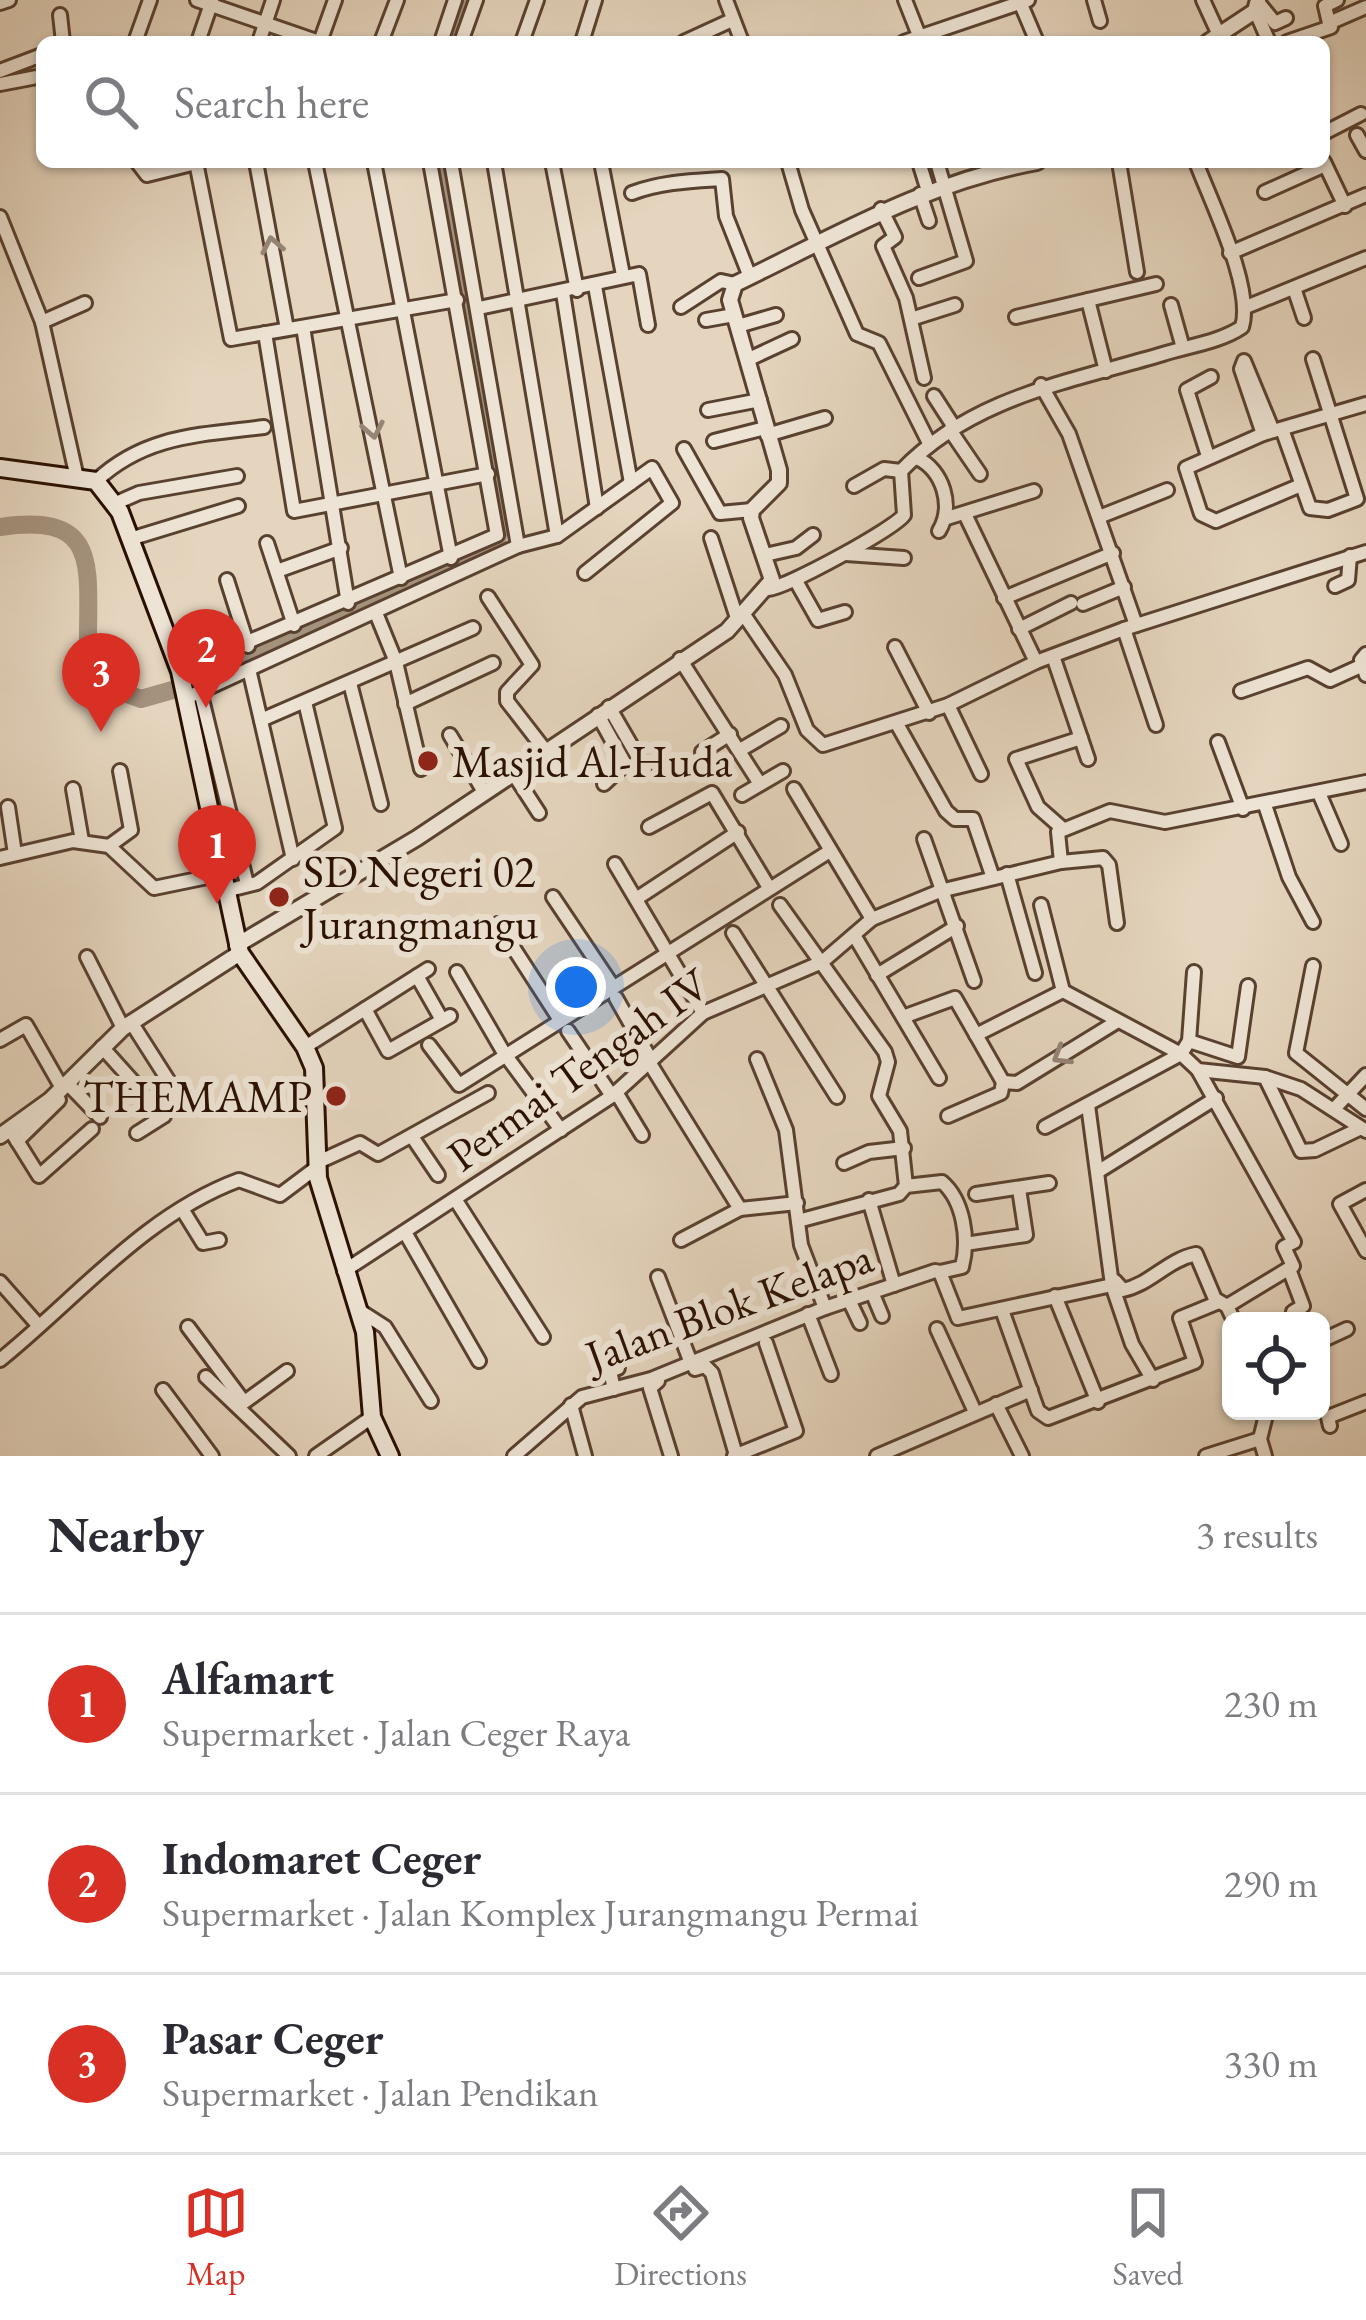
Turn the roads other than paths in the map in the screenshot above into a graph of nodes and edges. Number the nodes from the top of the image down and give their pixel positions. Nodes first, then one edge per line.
1 (9, 0) edge
2 (149, 0) edge
3 (273, 0) edge
4 (335, 0) edge
5 (397, 0) edge
6 (455, 0) edge
7 (476, 0) edge
8 (537, 0) edge
9 (595, 0) edge
10 (726, 0) edge
11 (905, 0) edge
12 (970, 0) edge
13 (1094, 0) edge
14 (1337, 0) edge
15 (1024, 1) edge
16 (1206, 1) edge
17 (206, 2) edge
18 (0, 3) edge
19 (1257, 4) edge
20 (1366, 7) edge
21 (60, 15) dead end
22 (974, 15) junction
23 (1286, 18) dead end
24 (732, 20) junction
25 (1100, 21) dead end
26 (265, 24) junction
27 (1332, 29) junction
28 (62, 36) edge
29 (137, 36) edge
30 (199, 36) edge
31 (261, 36) edge
32 (302, 36) edge
33 (322, 36) edge
34 (383, 36) edge
35 (443, 36) edge
36 (463, 36) edge
37 (524, 36) edge
38 (584, 36) edge
39 (697, 36) edge
40 (739, 36) edge
41 (919, 36) edge
42 (925, 36) edge
43 (1034, 36) edge
44 (1213, 36) edge
45 (1218, 36) edge
46 (1267, 36) edge
47 (1308, 36) edge
48 (36, 57) edge
49 (0, 71) edge
50 (36, 77) edge
51 (0, 84) edge
52 (1361, 114) dead end
53 (1330, 130) edge
54 (1357, 135) dead end
55 (1366, 151) edge
56 (142, 168) edge
57 (174, 168) edge
58 (199, 168) edge
59 (257, 168) edge
60 (316, 168) edge
61 (375, 168) edge
62 (431, 168) edge
63 (452, 168) edge
64 (495, 168) edge
65 (553, 168) edge
66 (602, 168) edge
67 (790, 168) edge
68 (921, 168) edge
69 (936, 168) edge
70 (1014, 168) edge
71 (1119, 168) edge
72 (1198, 168) edge
73 (1316, 168) edge
74 (1327, 168) edge
75 (930, 190) junction
76 (1264, 192) dead end
77 (632, 193) dead end
78 (1366, 195) edge
79 (1345, 206) junction
80 (881, 209) junction
81 (0, 217) edge
82 (929, 220) dead end
83 (816, 241) junction
84 (1230, 253) junction
85 (1366, 258) edge
86 (1137, 272) dead end
87 (623, 275) junction
88 (750, 277) junction
89 (919, 278) dead end
90 (735, 284) junction
91 (1156, 284) dead end
92 (596, 286) junction
93 (1294, 288) junction
94 (570, 292) junction
95 (457, 300) junction
96 (1088, 300) junction
97 (517, 302) junction
98 (85, 303) dead end
99 (955, 305) dead end
100 (1171, 305) dead end
101 (404, 307) junction
102 (681, 307) dead end
103 (1246, 307) junction
104 (479, 308) junction
105 (350, 315) junction
106 (776, 315) dead end
107 (1016, 317) dead end
108 (911, 319) junction
109 (1304, 319) dead end
110 (706, 320) dead end
111 (736, 320) junction
112 (42, 322) junction
113 (649, 325) dead end
114 (303, 327) junction
115 (287, 329) junction
116 (265, 333) junction
117 (1233, 333) junction
118 (792, 340) dead end
119 (1183, 348) junction
120 (1313, 358) dead end
121 (749, 359) junction
122 (1106, 371) junction
123 (1210, 377) dead end
124 (924, 378) dead end
125 (1041, 385) junction
126 (934, 396) dead end
127 (760, 400) junction
128 (1366, 404) edge
129 (708, 410) dead end
130 (1331, 413) junction
131 (825, 418) dead end
132 (264, 428) dead end
133 (952, 428) junction
134 (1273, 431) junction
135 (766, 432) junction
136 (714, 441) dead end
137 (930, 445) junction
138 (683, 449) dead end
139 (1208, 456) junction
140 (917, 458) junction
141 (0, 468) edge
142 (901, 471) junction
143 (488, 474) junction
144 (980, 474) dead end
145 (237, 476) dead end
146 (76, 478) junction
147 (96, 481) junction
148 (631, 483) junction
149 (1301, 485) junction
150 (438, 486) junction
151 (854, 486) dead end
152 (1168, 490) dead end
153 (1034, 491) dead end
154 (385, 495) junction
155 (1306, 501) junction
156 (116, 503) junction
157 (1267, 503) junction
158 (336, 504) junction
159 (238, 506) dead end
160 (597, 508) junction
161 (752, 510) junction
162 (965, 514) junction
163 (1100, 517) junction
164 (813, 535) dead end
165 (557, 536) junction
166 (711, 538) dead end
167 (130, 539) junction
168 (267, 542) dead end
169 (518, 547) junction
170 (341, 548) junction
171 (1366, 552) edge
172 (846, 554) junction
173 (1113, 554) junction
174 (765, 555) junction
175 (1350, 556) junction
176 (451, 558) junction
177 (904, 558) dead end
178 (277, 571) junction
179 (585, 573) dead end
180 (401, 578) junction
181 (227, 580) dead end
182 (796, 580) junction
183 (1335, 586) dead end
184 (1124, 587) junction
185 (768, 589) junction
186 (488, 597) dead end
187 (1004, 598) junction
188 (348, 603) junction
189 (845, 612) dead end
190 (739, 615) junction
191 (377, 616) junction
192 (294, 626) junction
193 (1130, 627) junction
194 (473, 628) dead end
195 (1019, 629) junction
196 (248, 646) junction
197 (895, 647) dead end
198 (1053, 656) junction
199 (680, 659) junction
200 (396, 662) junction
201 (1036, 662) junction
202 (493, 663) dead end
203 (1365, 665) edge
204 (249, 669) junction
205 (180, 673) junction
206 (350, 682) junction
207 (1241, 691) dead end
208 (191, 695) junction
209 (305, 702) junction
210 (405, 704) junction
211 (948, 705) junction
212 (604, 711) junction
213 (929, 713) junction
214 (261, 720) junction
215 (898, 724) junction
216 (1156, 725) dead end
217 (782, 726) dead end
218 (730, 734) junction
219 (450, 735) dead end
220 (1081, 738) junction
221 (1218, 742) dead end
222 (545, 750) junction
223 (740, 750) junction
224 (702, 752) dead end
225 (1088, 759) dead end
226 (646, 769) dead end
227 (421, 770) dead end
228 (120, 771) dead end
229 (783, 771) dead end
230 (512, 773) junction
231 (981, 774) dead end
232 (1366, 782) edge
233 (604, 784) dead end
234 (760, 784) junction
235 (73, 789) dead end
236 (794, 789) dead end
237 (484, 792) junction
238 (1319, 793) junction
239 (742, 795) dead end
240 (381, 804) dead end
241 (1265, 805) junction
242 (8, 807) dead end
243 (1243, 809) junction
244 (539, 813) dead end
245 (650, 827) dead end
246 (1063, 829) junction
247 (738, 832) junction
248 (924, 839) dead end
249 (82, 841) junction
250 (1341, 844) dead end
251 (109, 847) junction
252 (830, 851) junction
253 (15, 854) junction
254 (0, 858) edge
255 (293, 859) junction
256 (1061, 862) junction
257 (615, 864) dead end
258 (1000, 876) junction
259 (224, 883) junction
260 (247, 884) junction
261 (768, 886) junction
262 (940, 891) junction
263 (554, 897) dead end
264 (636, 898) junction
265 (1041, 904) dead end
266 (780, 905) dead end
267 (872, 919) junction
268 (1313, 922) dead end
269 (1118, 923) dead end
270 (498, 924) dead end
271 (957, 926) junction
272 (733, 933) dead end
273 (854, 935) junction
274 (238, 949) junction
275 (669, 950) junction
276 (87, 957) dead end
277 (822, 962) junction
278 (1312, 966) dead end
279 (458, 972) dead end
280 (1194, 972) dead end
281 (1035, 973) dead end
282 (878, 975) junction
283 (974, 981) dead end
284 (768, 983) junction
285 (1249, 986) dead end
286 (1063, 991) junction
287 (614, 992) junction
288 (364, 1010) junction
289 (703, 1013) junction
290 (903, 1017) junction
291 (1118, 1021) junction
292 (127, 1024) junction
293 (564, 1026) junction
294 (976, 1035) junction
295 (0, 1040) edge
296 (429, 1045) dead end
297 (102, 1047) junction
298 (305, 1047) junction
299 (1185, 1047) junction
300 (508, 1059) junction
301 (757, 1059) dead end
302 (650, 1061) junction
303 (1198, 1070) junction
304 (1366, 1075) edge
305 (1264, 1077) junction
306 (939, 1078) dead end
307 (1003, 1082) junction
308 (65, 1088) junction
309 (1346, 1091) junction
310 (488, 1093) dead end
311 (614, 1094) junction
312 (837, 1097) dead end
313 (1216, 1098) junction
314 (182, 1102) dead end
315 (1088, 1105) junction
316 (1335, 1108) junction
317 (1366, 1109) edge
318 (948, 1116) dead end
319 (1045, 1127) dead end
320 (561, 1130) junction
321 (1364, 1130) edge
322 (137, 1133) dead end
323 (9, 1136) edge
324 (642, 1136) dead end
325 (413, 1138) junction
326 (904, 1148) junction
327 (844, 1163) dead end
328 (317, 1170) junction
329 (1099, 1171) junction
330 (438, 1175) dead end
331 (1049, 1183) dead end
332 (906, 1186) junction
333 (1019, 1189) junction
334 (1366, 1190) edge
335 (976, 1194) dead end
336 (869, 1200) junction
337 (457, 1202) junction
338 (797, 1203) junction
339 (182, 1209) junction
340 (740, 1209) junction
341 (798, 1221) junction
342 (406, 1234) junction
343 (219, 1240) dead end
344 (681, 1240) dead end
345 (965, 1244) junction
346 (1366, 1251) edge
347 (1289, 1269) junction
348 (343, 1271) junction
349 (940, 1272) junction
350 (658, 1277) dead end
351 (0, 1282) edge
352 (1113, 1283) junction
353 (894, 1285) junction
354 (872, 1292) junction
355 (1055, 1296) junction
356 (849, 1300) junction
357 (1223, 1304) junction
358 (825, 1308) junction
359 (357, 1309) junction
360 (1002, 1310) junction
361 (1228, 1312) edge
362 (1293, 1312) edge
363 (808, 1314) junction
364 (882, 1316) dead end
365 (860, 1323) dead end
366 (38, 1325) junction
367 (188, 1327) dead end
368 (1347, 1329) dead end
369 (937, 1330) dead end
370 (543, 1337) dead end
371 (1330, 1337) edge
372 (766, 1343) dead end
373 (0, 1360) edge
374 (479, 1360) dead end
375 (691, 1363) junction
376 (618, 1368) dead end
377 (287, 1371) dead end
378 (831, 1373) dead end
379 (206, 1377) dead end
380 (1153, 1380) junction
381 (614, 1389) junction
382 (163, 1390) dead end
383 (1031, 1390) junction
384 (431, 1401) dead end
385 (1098, 1402) junction
386 (1366, 1402) edge
387 (996, 1404) junction
388 (242, 1405) junction
389 (571, 1406) junction
390 (976, 1412) junction
391 (372, 1417) junction
392 (1265, 1420) edge
393 (1330, 1426) dead end
394 (1260, 1439) junction
395 (531, 1451) edge
396 (1020, 1455) edge
397 (212, 1456) edge
398 (289, 1456) edge
399 (316, 1456) edge
400 (390, 1456) edge
401 (514, 1456) edge
402 (585, 1456) edge
403 (671, 1456) edge
404 (735, 1456) edge
405 (877, 1456) edge
406 (1206, 1456) edge
407 (1265, 1456) edge

1 - 18 street
2 - 29 street
3 - 26 street
4 - 33 street
5 - 34 street
6 - 35 street
7 - 36 street
8 - 37 street
9 - 38 street
10 - 24 street
11 - 41 street
12 - 22 street
13 - 25 street
14 - 27 street
15 - 22 street
15 - 43 street
16 - 44 street
17 - 26 street
17 - 30 street
19 - 23 street
19 - 45 street
19 - 46 street
20 - 27 street
21 - 28 street
22 - 42 street
24 - 39 street
24 - 40 street
26 - 31 street
26 - 32 street
27 - 47 street
48 - 49 street
50 - 51 street
52 - 53 street
54 - 55 street
56 - 57 street
58 - 116 street
115 -> 59 street
60 - 105 street
61 - 101 street
62 - 95 street
63 - 104 street
64 - 97 street
65 - 94 street
66 - 87 street
67 - 83 street
68 - 75 street
69 - 75 street
70 - 75 street
71 - 86 street
72 - 84 street
73 - 76 street
74 - 79 street
75 - 80 street
75 - 82 street
75 - 89 street
77 - 88 street
78 - 79 street
79 - 84 street
80 - 83 street
80 - 108 street
81 - 112 street
83 - 88 street
83 - 137 street
84 - 103 street
85 - 93 street
87 - 92 street
87 - 113 street
88 - 90 street
90 - 102 street
90 - 111 street
91 - 96 street
92 - 94 street
92 - 148 street
93 - 103 street
93 - 109 street
94 - 97 street
94 - 160 street
95 - 101 street
95 - 143 street
96 - 107 street
96 - 122 street
97 - 104 street
97 - 165 street
98 - 112 street
99 - 108 street
100 - 119 street
101 - 105 street
101 - 150 street
103 - 117 street
104 - 169 street
105 - 114 street
105 -> 154 street
106 - 111 street
108 - 124 street
110 - 111 street
111 - 121 street
112 - 146 street
114 - 115 street
114 - 158 street
115 - 116 street
116 - 158 street
117 - 119 street
117 - 134 street
118 - 121 street
119 - 122 street
120 - 130 street
121 - 127 street
122 - 125 street
123 - 139 street
125 - 133 street
125 - 163 street
126 - 133 street
127 - 129 street
127 - 135 street
128 - 130 street
130 - 134 street
130 - 155 street
131 - 135 street
132 - 147 street
133 - 137 street
133 - 144 street
134 - 139 street
134 - 149 street
135 - 136 street
135 - 161 street
137 - 140 street
138 - 161 street
139 - 157 street
140 - 142 street
140 - 162 street
141 - 146 main road
142 - 151 street
142 - 172 street
143 - 150 street
143 - 176 street
145 - 156 street
146 - 147 main road
147 - 156 main road
148 - 160 street
148 - 179 street
149 - 155 street
149 - 157 street
150 - 154 street
150 - 176 street
152 - 163 street
153 - 162 street
154 - 158 street
154 - 180 street
155 - 157 street
156 - 167 main road
158 - 170 street
159 - 167 street
160 - 165 street
161 - 174 street
162 - 187 street
163 - 173 street
164 - 174 street
165 - 169 street
166 - 190 street
167 - 205 main road
168 - 178 street
169 - 191 street
170 - 178 street
170 - 188 street
171 - 175 street
172 - 177 street
172 - 182 street
173 - 184 street
173 - 187 street
174 - 185 street
175 - 183 street
175 - 193 street
176 - 180 street
178 - 192 street
180 - 188 street
181 - 196 street
182 - 185 street
182 - 189 street
184 - 193 street
184 - 195 street
185 - 190 street
186 - 222 street
187 - 195 street
188 - 192 street
190 - 199 street
190 - 215 street
191 - 200 street
191 - 204 street
192 - 196 street
193 - 198 street
193 - 216 street
194 - 200 street
195 - 201 street
196 - 205 street
197 - 213 street
198 - 201 street
198 - 220 street
199 - 212 street
199 - 218 street
200 - 206 street
200 - 210 street
201 - 211 street
202 - 210 street
203 - 207 street
204 - 208 street
204 - 214 street
205 - 208 main road
206 - 209 street
206 - 240 street
208 - 259 main road
208 - 260 street
209 - 214 street
209 - 255 street
210 - 227 street
211 - 213 street
211 - 231 street
212 - 222 street
212 - 226 street
212 - 233 street
213 - 215 street
214 - 255 street
215 - 258 street
217 - 223 street
218 - 223 street
218 - 224 street
219 - 237 street
220 - 225 street
220 - 246 street
221 - 243 street
222 - 230 street
223 - 234 street
228 - 251 street
229 - 234 street
230 - 237 street
230 - 244 street
232 - 238 street
234 - 239 street
235 - 249 street
236 - 252 street
237 - 274 street
238 - 241 street
238 - 250 street
241 - 243 street
241 - 268 street
242 - 253 street
243 - 246 street
245 - 247 street
246 - 256 street
247 - 261 street
247 - 264 street
248 - 262 street
249 - 251 street
249 - 253 street
251 - 259 street
252 - 261 street
252 - 267 street
253 - 254 street
255 - 260 street
256 - 258 street, Permai Tengah IV
256 - 269 street
257 - 264 street
258 - 262 street, Permai Tengah IV
258 - 281 street
259 - 260 street
259 - 274 main road
261 - 275 street
262 - 267 street, Permai Tengah IV
262 - 271 street
263 - 287 street
264 - 275 street
265 - 286 street
266 - 277 street
267 - 273 street, Permai Tengah IV
270 - 293 street
271 - 282 street
271 - 283 street
272 - 284 street
273 - 277 street, Permai Tengah IV
273 - 282 street
274 - 292 street
274 - 298 main road
275 - 287 street
275 - 289 street
276 - 292 street
277 - 284 street, Permai Tengah IV
277 - 326 street
278 - 309 street
279 - 300 street
280 - 299 street
282 - 290 street
284 - 289 street, Permai Tengah IV
284 - 312 street
285 - 299 street
286 - 291 street
286 - 294 street
287 - 293 street
287 - 302 street
288 - 288 street
288 - 298 street
289 - 302 street, Permai Tengah IV
290 - 294 street
290 - 306 street
291 - 299 street
291 -> 307 street
292 - 297 street
292 - 314 street
293 - 300 street
293 - 311 street
294 - 307 street
295 - 308 street
296 - 300 street
297 - 308 street
297 - 322 street
298 - 328 main road
299 - 303 street
299 - 315 street
300 - 320 street
301 - 338 street
302 - 311 street, Permai Tengah IV
302 - 340 street
303 - 305 street
303 - 313 street
304 - 309 street
305 - 316 street
305 - 321 street
307 - 318 street
308 - 323 street
308 - 323 street
309 - 316 street
309 - 317 street
310 - 325 street
311 - 320 street, Permai Tengah IV
311 - 324 street
313 - 329 street
313 - 347 street
315 - 319 street
315 - 329 street
316 - 321 street
320 - 337 street, Permai Tengah IV
325 - 328 street
325 - 330 street
326 - 327 street
326 - 332 street
328 - 339 street
328 - 348 main road
329 - 352 street
331 - 333 street
332 - 336 street
332 - 345 street
333 - 335 street
333 - 345 street
334 - 346 street
336 - 341 street
336 - 353 street
337 - 342 street, Permai Tengah IV
337 - 370 street
338 - 340 street
338 - 341 street
339 - 343 street
339 - 366 street
340 - 344 street
341 - 358 street
342 - 348 street, Permai Tengah IV
342 - 374 street
345 - 349 street
347 - 357 street
347 - 362 street
348 - 359 main road
349 - 353 street, Jalan Blok Kelapa
349 - 360 street, Jalan Blok Kelapa
350 - 375 street
351 - 366 street
352 - 355 street
352 - 357 street
352 - 380 street
353 - 354 street, Jalan Blok Kelapa
354 - 356 street, Jalan Blok Kelapa
354 - 364 street
355 - 360 street
355 - 385 street
356 - 358 street, Jalan Blok Kelapa
356 - 365 street
357 - 361 street
357 - 380 street
358 - 363 street, Jalan Blok Kelapa
359 - 384 street
359 - 391 main road
360 - 383 street
363 - 375 street, Jalan Blok Kelapa
363 - 378 street
366 - 373 street
367 - 388 street
368 - 371 street
369 - 390 street
372 - 404 street
375 - 381 street, Jalan Blok Kelapa
376 - 381 street
377 - 388 street
379 - 388 street
380 - 385 street
381 - 389 street, Jalan Blok Kelapa
382 - 397 street
383 - 385 street
383 - 387 street
386 - 393 street
387 - 390 street
387 - 396 street
388 - 398 street
389 - 395 street, Jalan Blok Kelapa
389 - 402 street
390 - 405 street
391 - 399 street
391 - 400 main road
392 - 394 street
394 - 406 street
394 - 407 street
395 - 401 street, Jalan Blok Kelapa
403 - 404 street

